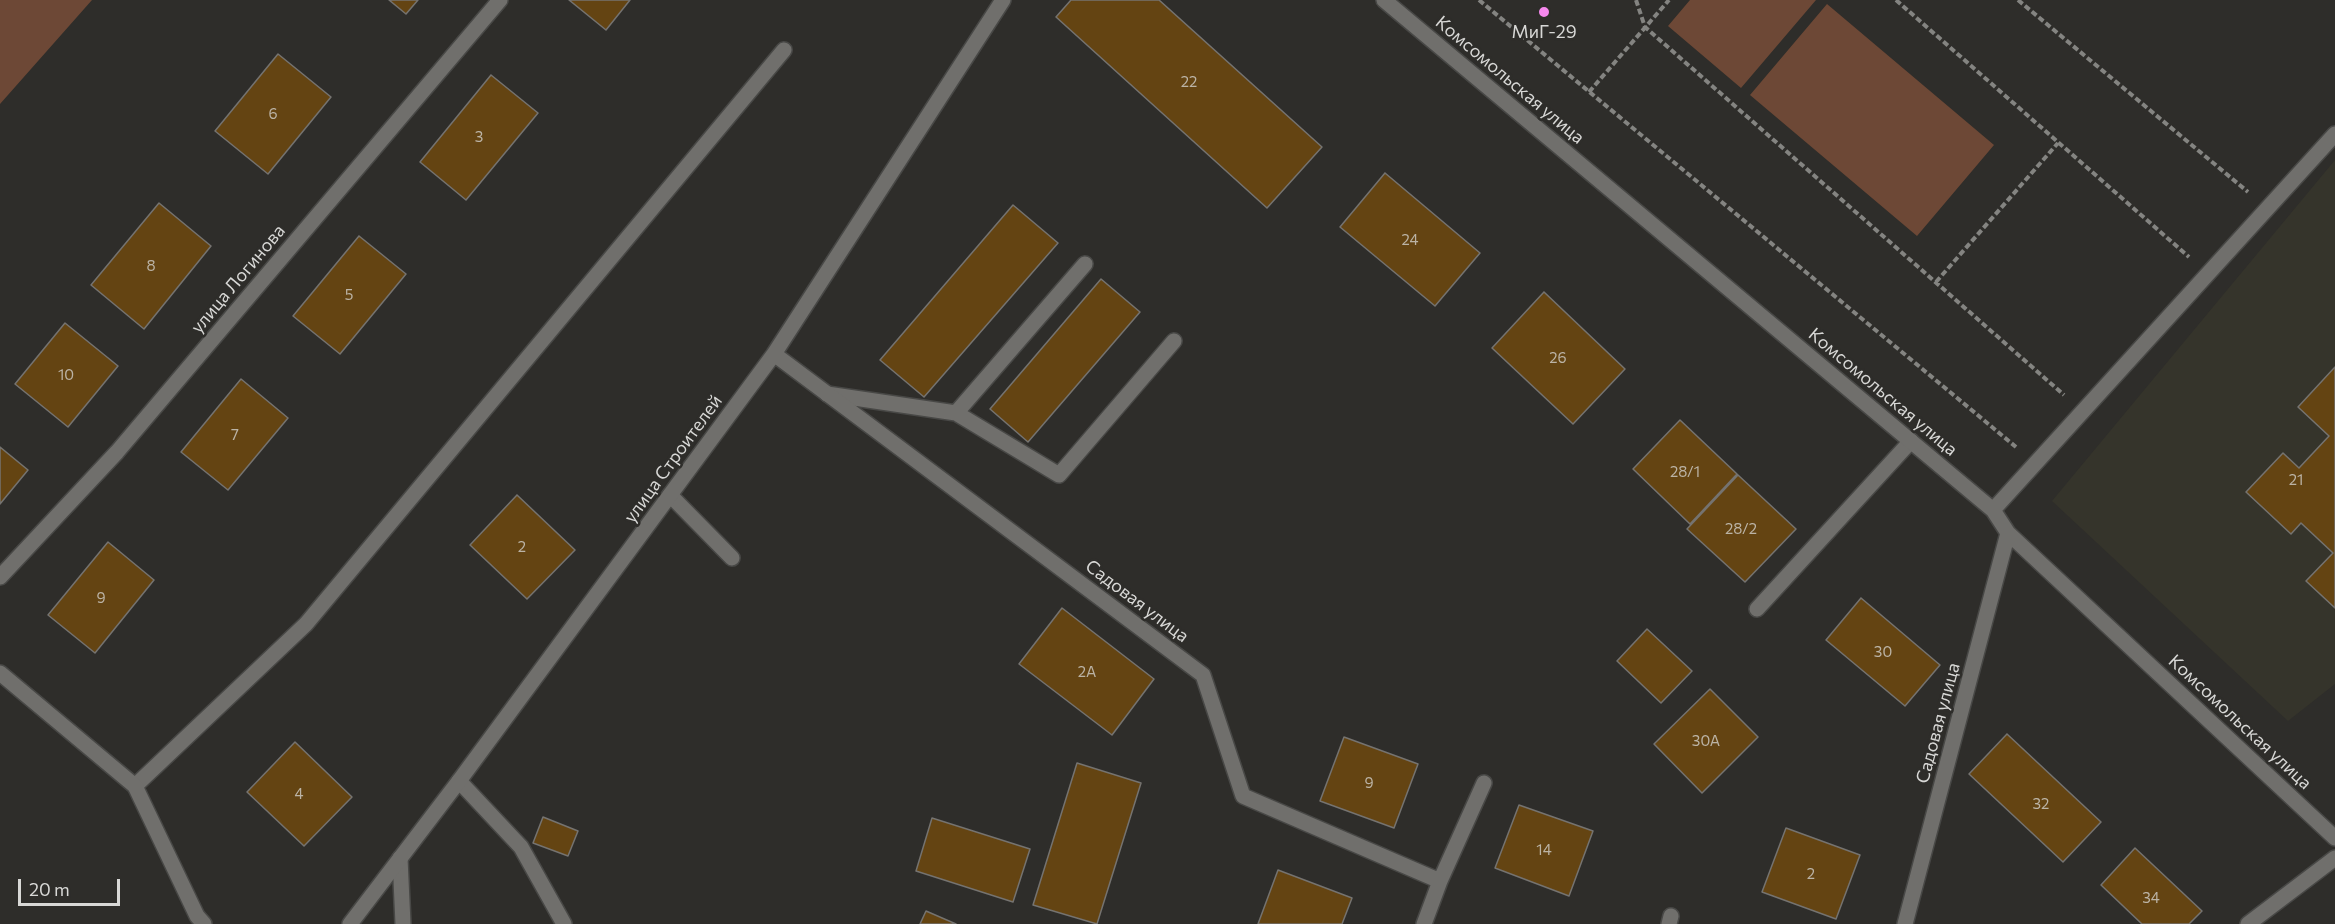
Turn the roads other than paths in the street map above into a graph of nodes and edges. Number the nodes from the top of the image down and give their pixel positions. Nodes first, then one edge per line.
1 (501, 0) edge
2 (1003, 0) edge
3 (1384, 0) edge
4 (784, 50) dead end
5 (2335, 134) edge
6 (1085, 264) dead end
7 (1174, 341) dead end
8 (774, 354) junction
9 (827, 394) junction
10 (956, 413) junction
11 (1911, 441) junction
12 (670, 495) junction
13 (1993, 510) junction
14 (2008, 533) junction
15 (732, 558) dead end
16 (0, 577) edge
17 (1757, 609) dead end
18 (0, 673) edge
19 (459, 781) junction
20 (1484, 783) dead end
21 (135, 786) junction
22 (2335, 838) edge
23 (400, 858) junction
24 (2335, 858) edge
25 (1440, 881) junction
26 (204, 924) edge
27 (350, 924) edge
28 (403, 924) edge
29 (564, 924) edge
30 (1424, 924) edge
31 (1905, 924) edge
32 (2248, 924) edge

1 - 16 street, улица Логинова
2 - 8 street, улица Строителей
3 - 11 street, Комсомольская улица
4 - 21 street
5 - 13 street
6 - 10 street
7 - 10 street
8 - 9 street, Садовая улица
8 - 12 street, улица Строителей
9 - 10 street
9 - 25 street, Садовая улица
11 - 13 street, Комсомольская улица
11 - 17 street
12 - 15 street
12 - 19 street, улица Строителей
13 - 14 street, Комсомольская улица
14 - 22 street, Комсомольская улица
14 - 31 street, Садовая улица
18 - 21 street
19 - 23 street, улица Строителей
19 - 29 street
20 - 25 street
21 - 26 street
23 - 27 street, улица Строителей
23 - 28 street
24 - 32 street
25 - 30 street

